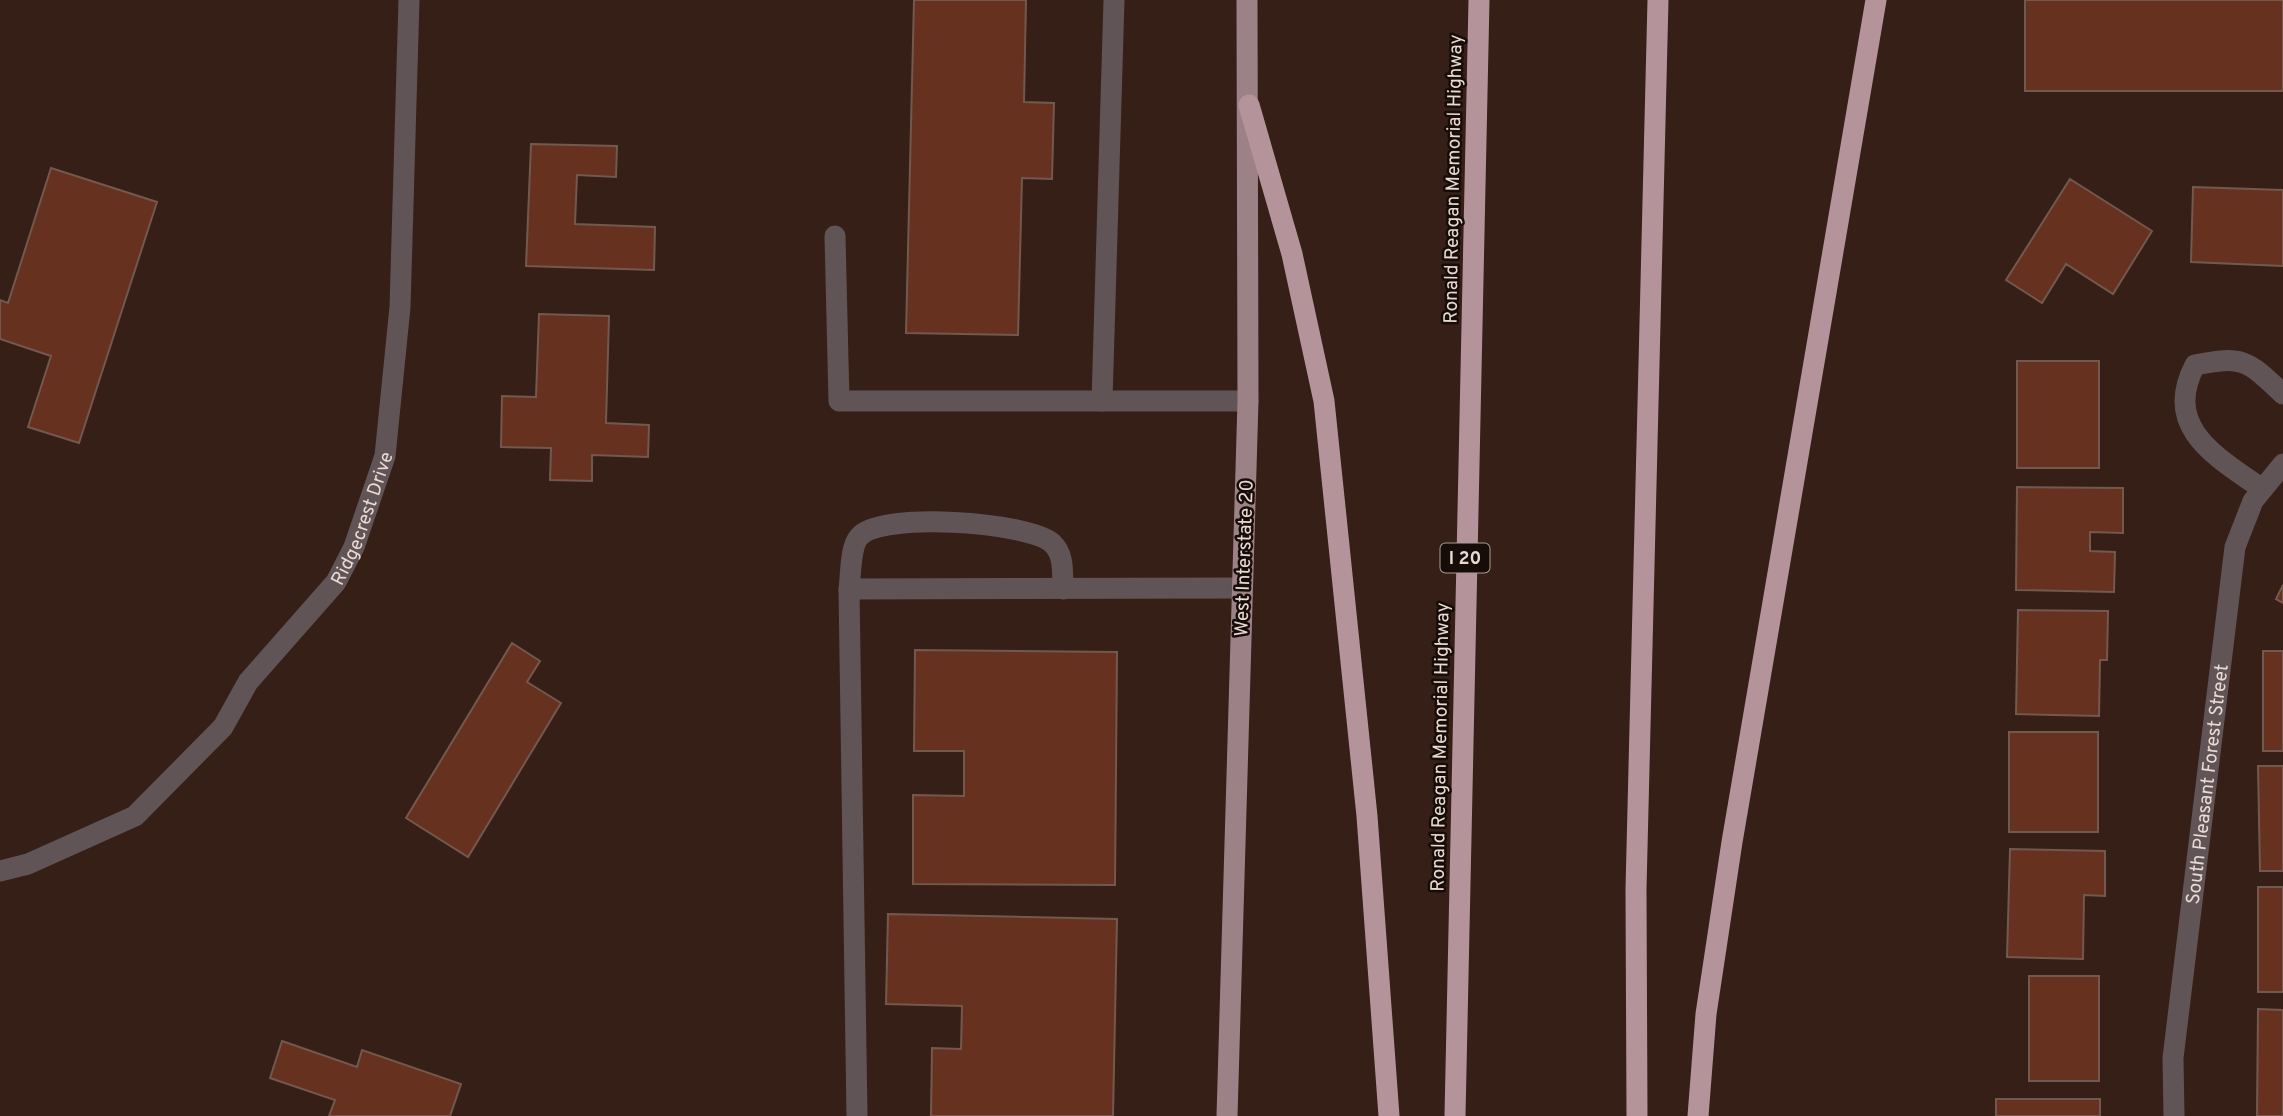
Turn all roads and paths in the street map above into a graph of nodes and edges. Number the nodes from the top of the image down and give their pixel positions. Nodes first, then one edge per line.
1 (409, 0) edge
2 (1114, 0) edge
3 (1247, 0) edge
4 (1479, 0) edge
5 (1658, 0) edge
6 (1875, 0) edge
7 (1249, 105) junction
8 (835, 236) dead end
9 (2283, 394) edge
10 (1102, 401) junction
11 (1248, 401) junction
12 (2283, 464) edge
13 (2262, 489) junction
14 (1242, 588) junction
15 (849, 589) junction
16 (1063, 589) junction
17 (0, 871) edge
18 (858, 1116) edge
19 (1227, 1116) edge
20 (1389, 1116) edge
21 (1455, 1116) edge
22 (1637, 1116) edge
23 (1698, 1116) edge
24 (2174, 1116) edge

1 - 17 street, Ridgecrest Drive
2 - 10 street
3 - 7 main road, West Interstate 20
4 - 21 highway, Ronald Reagan Memorial Highway / I 20
5 - 22 highway
6 - 23 highway
7 - 11 main road, West Interstate 20
7 - 20 highway
8 - 10 street
9 - 13 street
10 - 11 street
11 - 14 main road, West Interstate 20
12 - 13 street, South Pleasant Forest Street
13 - 24 street, South Pleasant Forest Street
14 - 16 street
14 - 19 main road, West Interstate 20
15 - 16 street
15 - 16 street
15 - 18 street

